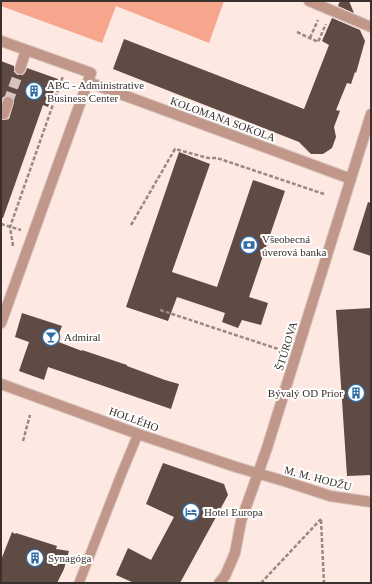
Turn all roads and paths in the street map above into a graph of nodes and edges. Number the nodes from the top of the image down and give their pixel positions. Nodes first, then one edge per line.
1 (309, 1) edge
2 (328, 20) dead end
3 (371, 27) edge
4 (297, 32) dead end
5 (1, 41) edge
6 (26, 50) junction
7 (20, 69) tunnel mouth
8 (57, 72) dead end
9 (89, 77) junction
10 (8, 102) tunnel mouth
11 (1, 113) edge
12 (371, 114) edge
13 (351, 179) junction
14 (324, 194) dead end
15 (1, 224) edge
16 (131, 225) dead end
17 (10, 227) junction
18 (33, 234) junction
19 (13, 251) dead end
20 (160, 310) dead end
21 (1, 323) edge
22 (280, 350) dead end
23 (1, 384) edge
24 (30, 415) dead end
25 (138, 434) junction
26 (23, 441) dead end
27 (259, 474) junction
28 (371, 502) edge
29 (79, 583) edge
30 (219, 583) edge
31 (261, 583) edge
32 (324, 583) edge

1 - 3 street
2 - 4 path
5 - 6 street, KOLOMANA SOKOLA
6 - 7 street
6 - 9 street, KOLOMANA SOKOLA
8 - 17 path
9 - 13 street, KOLOMANA SOKOLA
9 - 18 street
10 - 11 street
12 - 13 street, ŠTÚROVA
13 - 27 street, ŠTÚROVA
14 - 16 path
15 - 17 path
17 - 18 path
17 - 19 path
18 - 21 street
20 - 22 path
23 - 25 street, HOLLÉHO
24 - 26 path
25 - 27 street, HOLLÉHO
25 - 29 lane
27 - 28 street, M. M. HODŽU
27 - 30 street, ŠTÚROVA
31 - 32 path

